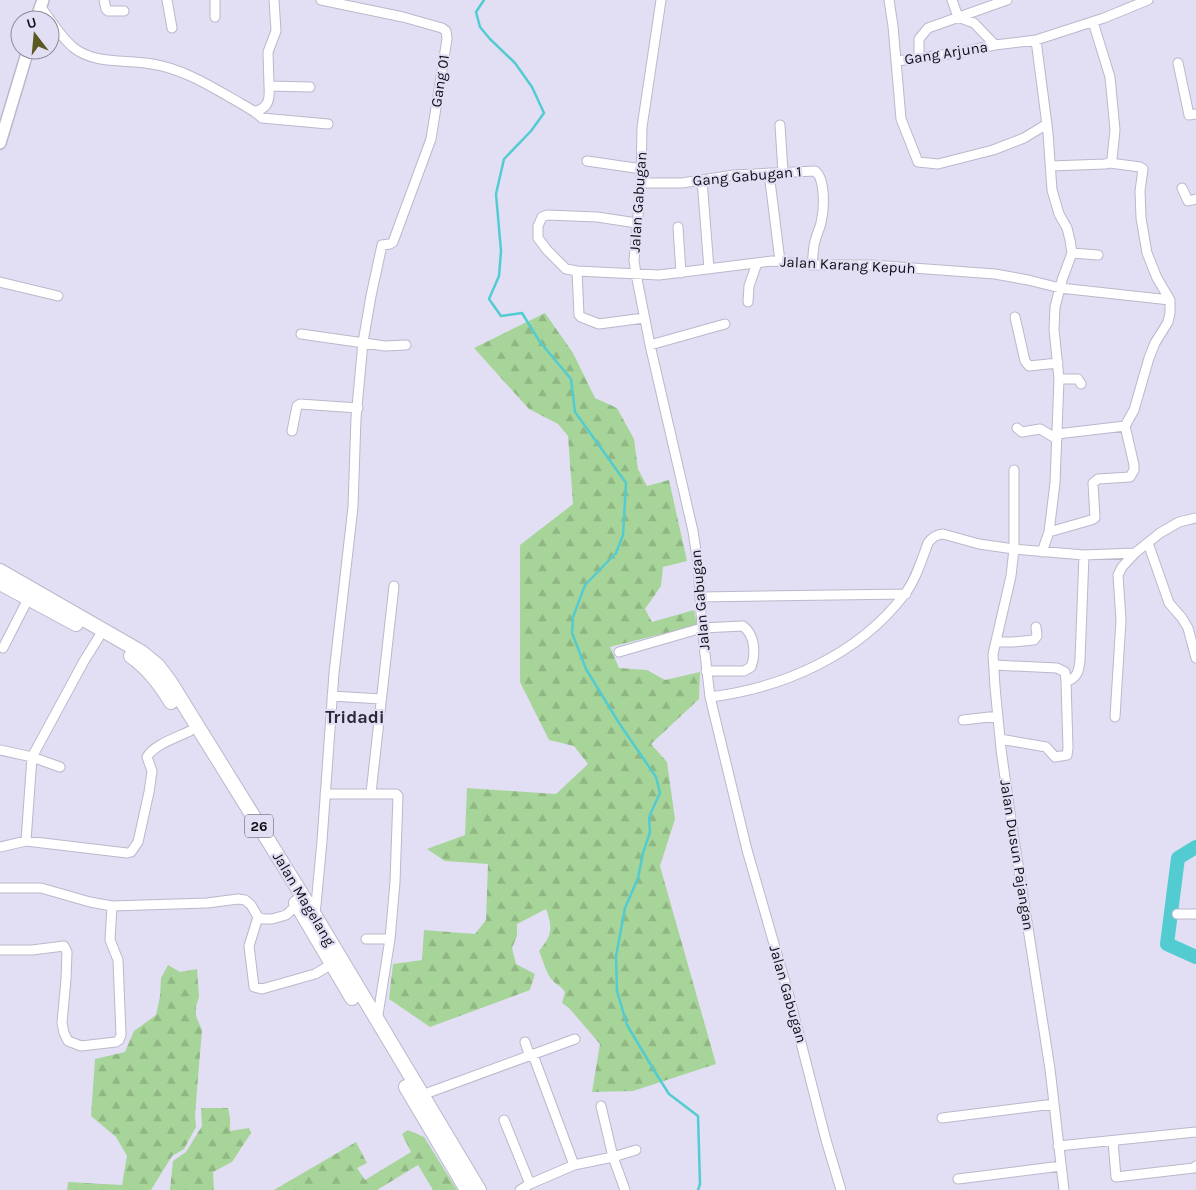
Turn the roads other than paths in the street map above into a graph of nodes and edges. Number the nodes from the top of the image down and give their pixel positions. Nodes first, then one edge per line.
1 (104, 0) edge
2 (167, 0) edge
3 (215, 0) edge
4 (274, 0) edge
5 (321, 0) edge
6 (661, 0) edge
7 (889, 0) edge
8 (952, 0) edge
9 (1007, 0) edge
10 (1148, 0) edge
11 (42, 3) edge
12 (124, 11) dead end
13 (215, 17) dead end
14 (958, 17) junction
15 (1093, 22) junction
16 (172, 28) dead end
17 (1036, 40) junction
18 (995, 45) junction
19 (919, 58) junction
20 (25, 60) edge
21 (897, 61) junction
22 (1178, 63) dead end
23 (269, 86) junction
24 (310, 87) dead end
25 (256, 111) junction
26 (1196, 114) edge
27 (328, 124) dead end
28 (1047, 124) junction
29 (780, 125) dead end
30 (0, 143) edge
31 (587, 161) dead end
32 (1110, 163) junction
33 (1051, 166) junction
34 (642, 168) junction
35 (783, 172) junction
36 (770, 173) junction
37 (702, 180) junction
38 (641, 183) junction
39 (1182, 188) dead end
40 (1196, 199) edge
41 (637, 223) junction
42 (678, 227) dead end
43 (1072, 253) junction
44 (1098, 255) dead end
45 (780, 261) junction
46 (757, 263) junction
47 (812, 265) junction
48 (709, 269) junction
49 (577, 271) junction
50 (681, 273) junction
51 (636, 274) junction
52 (0, 282) edge
53 (1060, 288) junction
54 (58, 296) dead end
55 (1170, 300) junction
56 (748, 302) dead end
57 (1015, 317) dead end
58 (644, 318) junction
59 (725, 324) dead end
60 (301, 334) dead end
61 (363, 342) junction
62 (650, 345) junction
63 (406, 346) dead end
64 (1058, 363) junction
65 (1059, 379) junction
66 (1081, 384) dead end
67 (358, 408) junction
68 (1126, 426) junction
69 (1017, 428) dead end
70 (292, 431) dead end
71 (1057, 436) junction
72 (1014, 470) dead end
73 (1196, 518) edge
74 (1049, 532) junction
75 (1148, 543) junction
76 (1014, 549) junction
77 (1042, 552) junction
78 (1135, 553) junction
79 (1084, 555) junction
80 (0, 571) edge
81 (0, 583) edge
82 (394, 586) dead end
83 (906, 594) junction
84 (700, 597) junction
85 (28, 599) junction
86 (1036, 627) dead end
87 (702, 628) junction
88 (99, 637) junction
89 (996, 642) junction
90 (2, 648) dead end
91 (618, 652) dead end
92 (1196, 658) edge
93 (994, 665) junction
94 (706, 671) junction
95 (1066, 682) junction
96 (332, 696) junction
97 (710, 697) junction
98 (381, 699) junction
99 (998, 716) junction
100 (1115, 717) dead end
101 (963, 720) dead end
102 (190, 732) junction
103 (1000, 739) junction
104 (0, 750) edge
105 (32, 757) junction
106 (60, 766) dead end
107 (371, 793) junction
108 (325, 794) junction
109 (26, 841) junction
110 (0, 847) edge
111 (0, 888) edge
112 (297, 905) junction
113 (112, 906) junction
114 (1177, 914) dead end
115 (1196, 914) edge
116 (315, 916) junction
117 (258, 917) junction
118 (366, 939) dead end
119 (390, 940) junction
120 (0, 950) edge
121 (332, 964) junction
122 (377, 1021) junction
123 (575, 1039) dead end
124 (525, 1042) dead end
125 (533, 1054) junction
126 (422, 1095) junction
127 (1054, 1104) junction
128 (601, 1106) dead end
129 (942, 1118) dead end
130 (504, 1120) dead end
131 (1196, 1132) edge
132 (1113, 1140) junction
133 (1058, 1146) junction
134 (448, 1149) junction
135 (636, 1150) dead end
136 (613, 1157) junction
137 (574, 1165) junction
138 (1061, 1166) junction
139 (1196, 1166) edge
140 (958, 1179) dead end
141 (530, 1184) junction
142 (467, 1190) edge
143 (479, 1190) edge
144 (520, 1190) edge
145 (625, 1190) edge
146 (840, 1190) edge
147 (1064, 1190) edge

1 - 12 street
2 - 16 street
3 - 13 street
4 - 23 street
5 - 61 street, Gang 01
6 - 34 street, Jalan Gabugan
7 - 21 street
8 - 14 street
9 - 14 street
10 - 15 street
11 - 25 street
14 - 18 street
14 - 19 street
15 - 17 street
15 - 32 street
17 - 18 street
17 - 28 street
18 - 19 street, Gang Arjuna
19 - 21 street, Gang Arjuna
20 - 30 main road
21 - 28 street
22 - 26 street
23 - 24 street
23 - 25 street
25 - 27 street
28 - 33 street
29 - 35 street
31 - 34 street
32 - 33 street
32 - 55 street
33 - 43 street
34 - 38 street, Jalan Gabugan
35 - 36 street, Gang Gabugan 1
35 - 47 street, Gang Gabugan 1
36 - 37 street, Gang Gabugan 1
36 - 45 street
37 - 38 street, Gang Gabugan 1
37 - 48 street
38 - 41 street, Jalan Gabugan
39 - 40 street
41 - 49 street
41 - 51 street, Jalan Gabugan
42 - 50 street
43 - 44 street
43 - 53 street
45 - 46 street, Jalan Karang Kepuh
45 - 47 street, Jalan Karang Kepuh
46 - 48 street, Jalan Karang Kepuh
46 - 56 street
47 - 53 street, Jalan Karang Kepuh
48 - 50 street, Jalan Karang Kepuh
49 - 51 street, Jalan Karang Kepuh
49 - 58 street
50 - 51 street, Jalan Karang Kepuh
51 - 58 street, Jalan Gabugan
52 - 54 street
53 - 55 street, Jalan Karang Kepuh
53 - 64 street
55 - 68 street
57 - 64 street
58 - 62 street, Jalan Gabugan
59 - 62 street
60 - 61 street
61 - 63 street
61 - 67 street
62 - 84 street, Jalan Gabugan
64 - 65 street
65 - 66 street
65 - 71 street
67 - 70 street
67 - 96 street
68 - 71 street
68 - 74 street
69 - 71 street
71 - 74 street
72 - 76 street, Jalan Dusun Pajangan
73 - 75 street
74 - 77 street
75 - 78 street
75 - 92 street
76 - 77 street
76 - 83 street
76 - 89 street, Jalan Dusun Pajangan
77 - 79 street
78 - 79 street
78 - 100 street
79 - 95 street
80 - 116 highway, Jalan Magelang / 26
81 - 85 highway, Jalan Magelang / 26
82 - 98 street
83 - 84 street
83 - 97 street
84 - 87 street, Jalan Gabugan
85 - 88 highway, Jalan Magelang / 26
85 - 90 street
86 - 89 street
87 - 91 street
87 - 94 street, Jalan Gabugan
87 - 94 street
88 - 102 highway, Jalan Magelang / 26
88 - 105 street
89 - 93 street, Jalan Dusun Pajangan
93 - 95 street
93 - 99 street, Jalan Dusun Pajangan
94 - 97 street, Jalan Gabugan
95 - 103 street
96 - 98 street
96 - 108 street
97 - 146 street, Jalan Gabugan
98 - 107 street
99 - 101 street
99 - 103 street, Jalan Dusun Pajangan
102 - 109 street
102 - 112 highway, Jalan Magelang / 26
103 - 127 street, Jalan Dusun Pajangan
104 - 105 street
105 - 106 street
105 - 109 street
107 - 108 street
107 - 119 street
108 - 116 street
109 - 110 street
111 - 113 street
112 - 117 street
112 - 121 highway, Jalan Magelang / 26
113 - 117 street
113 - 120 street
114 - 115 street
116 - 122 highway, Jalan Magelang / 26
117 - 121 street
118 - 119 street
119 - 122 street
121 - 134 highway, Jalan Magelang / 26
122 - 126 highway, Jalan Magelang / 26
123 - 125 street
124 - 125 street
125 - 126 street
125 - 137 street
126 - 134 highway, Jalan Magelang / 26
127 - 129 street
127 - 133 street, Jalan Dusun Pajangan
128 - 136 street
130 - 141 street
131 - 132 street
132 - 133 street
132 - 139 street
133 - 138 street, Jalan Dusun Pajangan
134 - 142 highway, Jalan Magelang / 26
134 - 143 highway, Jalan Magelang / 26
135 - 136 street
136 - 137 street
136 - 145 street
137 - 141 street
138 - 140 street
138 - 147 street, Jalan Dusun Pajangan
141 - 144 street

